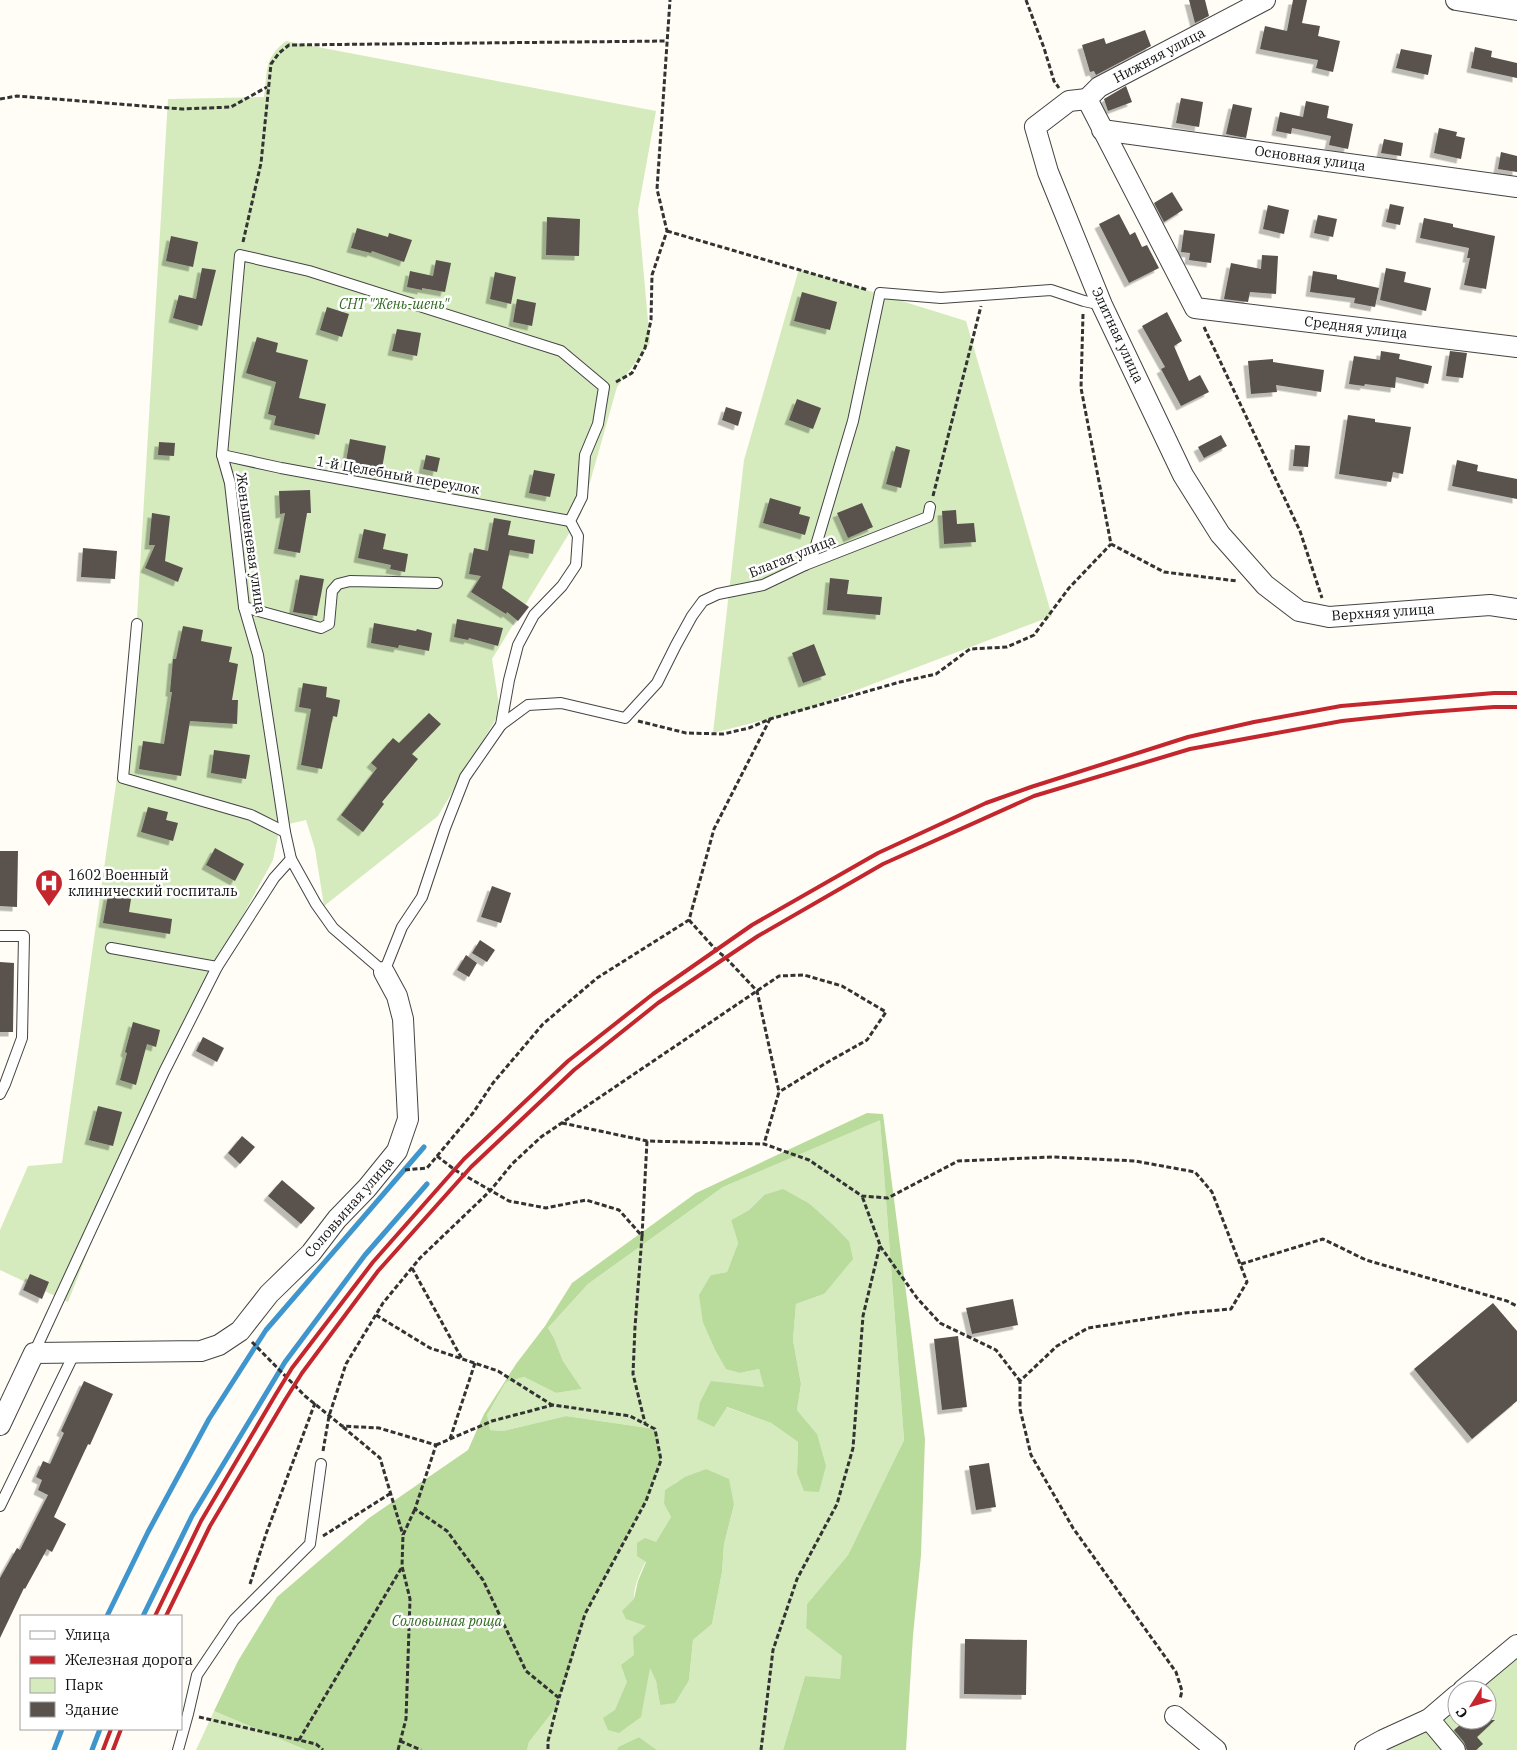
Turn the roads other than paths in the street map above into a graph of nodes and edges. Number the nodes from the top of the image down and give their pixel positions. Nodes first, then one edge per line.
1 (1265, 0) edge
2 (1456, 0) edge
3 (1517, 10) edge
4 (1078, 100) junction
5 (1035, 127) joint
6 (1102, 130) junction
7 (1517, 187) edge
8 (1093, 303) junction
9 (1517, 347) edge
10 (222, 455) junction
11 (930, 507) road end
12 (570, 521) junction
13 (1220, 534) joint
14 (805, 565) junction
15 (437, 583) dead end
16 (244, 607) junction
17 (1517, 609) edge
18 (137, 624) dead end
19 (501, 725) junction
20 (285, 832) junction
21 (291, 860) junction
22 (0, 936) edge
23 (111, 948) dead end
24 (217, 967) junction
25 (384, 972) junction
26 (0, 1094) edge
27 (75, 1352) junction
28 (34, 1353) junction
29 (0, 1425) edge
30 (321, 1464) road end
31 (0, 1506) edge
32 (1517, 1645) edge
33 (1475, 1680) edge
34 (1447, 1703) edge
35 (1175, 1716) road end
36 (1428, 1719) junction
37 (178, 1750) edge
38 (1216, 1750) edge
39 (1365, 1750) edge
40 (1455, 1750) edge

1 - 4 street, Нижняя улица
2 - 3 street
4 - 5 street, Нижняя улица
4 - 6 street
5 - 8 street, Элитная улица
6 - 7 street, Основная улица
6 - 9 street, Средняя улица
8 - 13 street, Элитная улица
8 - 14 lane
10 - 12 lane, 1-й Целебный переулок
10 - 12 lane, Женьшеневая улица
10 - 16 lane, Женьшеневая улица
11 - 14 lane, Благая улица
12 - 19 lane
13 - 17 street, Верхняя улица
14 - 19 lane, Благая улица
15 - 16 lane
16 - 20 lane, Женьшеневая улица
18 - 20 lane
19 - 25 lane
20 - 21 lane, Соловьиная улица
21 - 24 lane
21 - 25 lane, Соловьиная улица
22 - 26 lane
23 - 24 lane
24 - 28 lane
25 - 27 street, Соловьиная улица
27 - 28 street, Соловьиная улица
27 - 31 lane
28 - 29 street
30 - 37 lane
32 - 33 street
34 - 36 street
35 - 38 street
36 - 39 street
36 - 40 street

